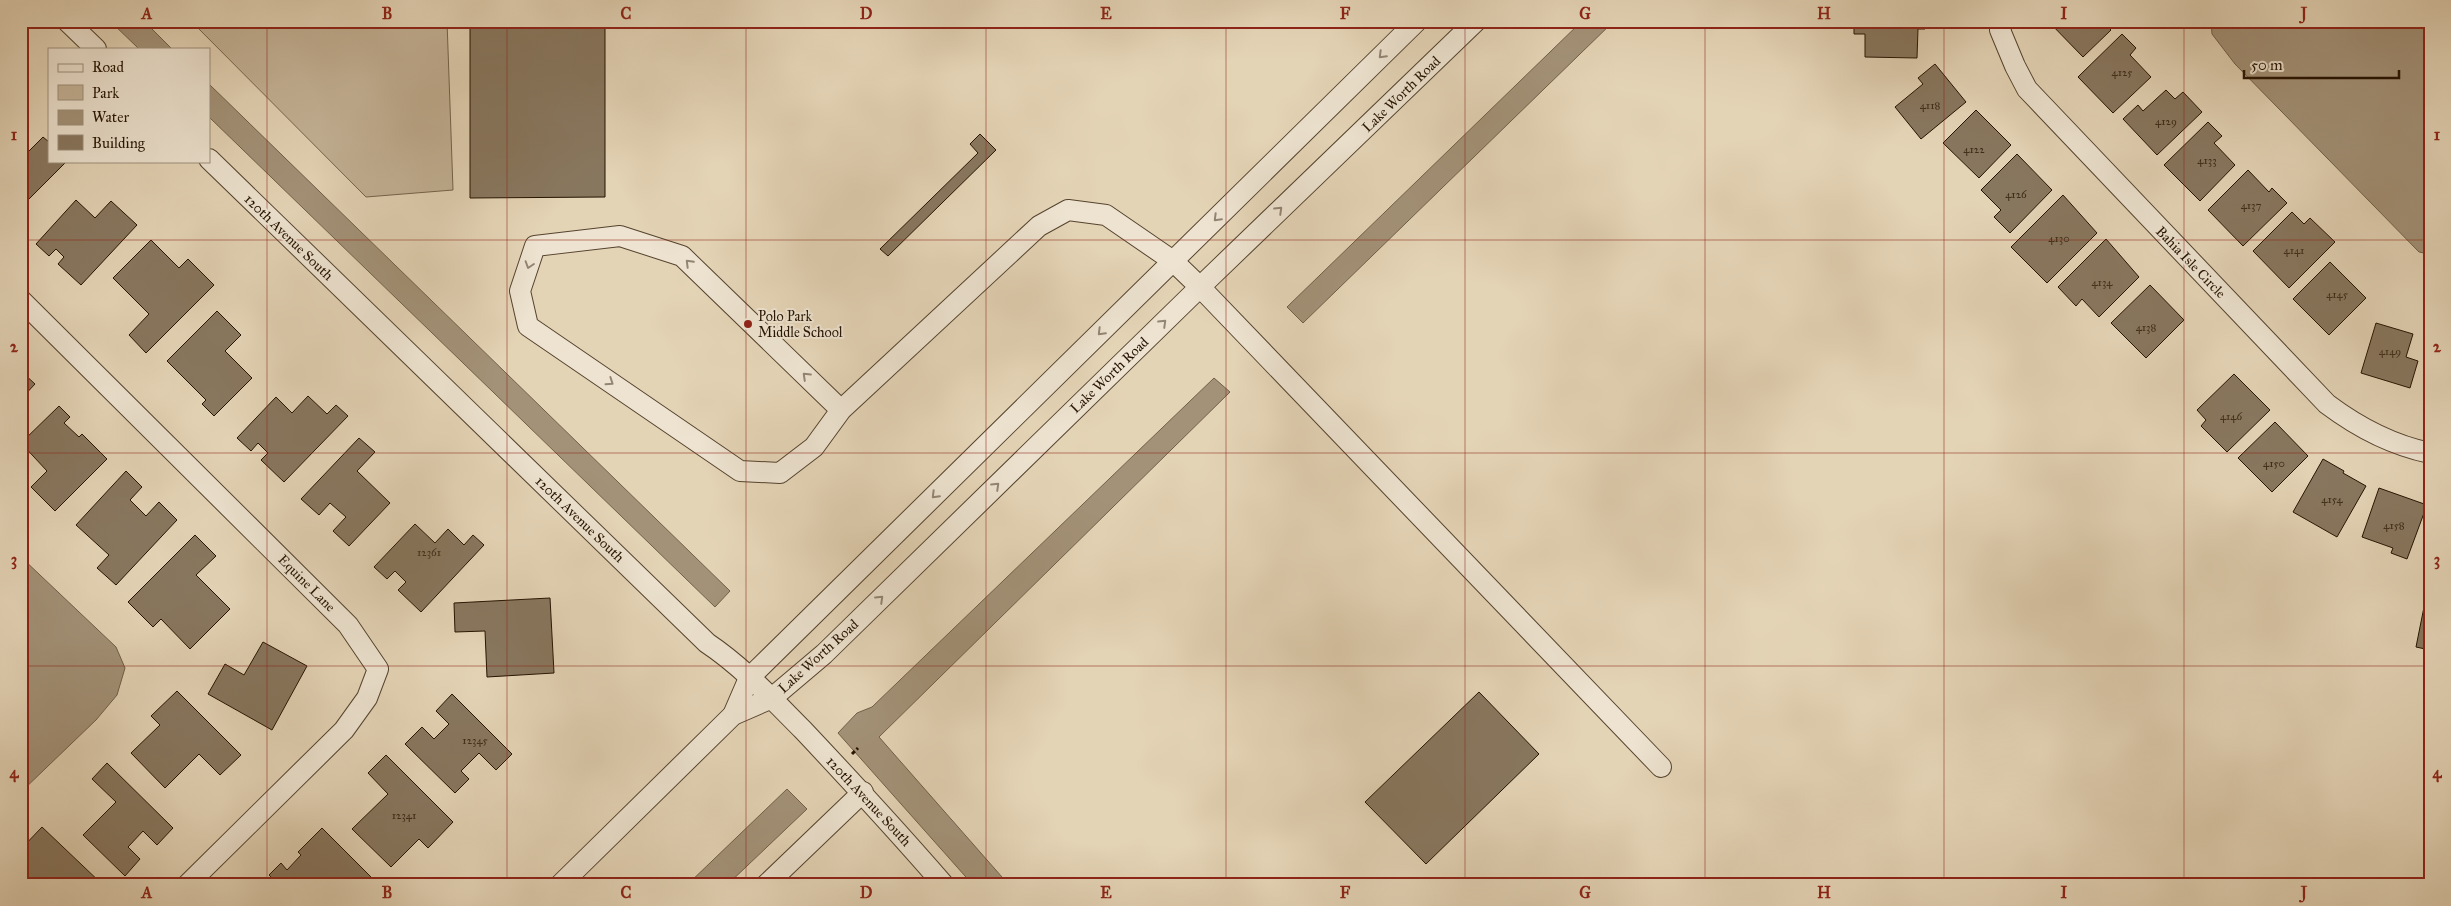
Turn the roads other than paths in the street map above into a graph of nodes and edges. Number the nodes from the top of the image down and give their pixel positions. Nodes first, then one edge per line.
1 (67, 21) edge
2 (1417, 21) edge
3 (1476, 21) edge
4 (2003, 21) edge
5 (95, 48) edge
6 (210, 160) edge
7 (1173, 261) junction
8 (1200, 287) junction
9 (21, 300) edge
10 (841, 410) junction
11 (2430, 453) edge
12 (749, 678) junction
13 (772, 698) junction
14 (733, 715) junction
15 (1661, 767) dead end
16 (863, 792) junction
17 (187, 885) edge
18 (560, 885) edge
19 (766, 885) edge
20 (944, 885) edge

1 - 5 street
2 -> 7 street, Lake Worth Road
8 -> 3 street, Lake Worth Road
4 - 11 street, Bahia Isle Circle
6 - 12 street, 120th Avenue South
7 - 8 street
7 - 10 street
7 -> 12 street, Lake Worth Road
13 -> 8 street, Lake Worth Road
8 - 15 street
9 - 17 street, Equine Lane
10 -> 10 street
12 - 13 street, 120th Avenue South
12 - 14 street, Lake Worth Road
13 - 14 street, Lake Worth Road
13 - 16 street, 120th Avenue South
14 - 18 street, Lake Worth Road
16 - 19 street
16 - 20 street, 120th Avenue South

